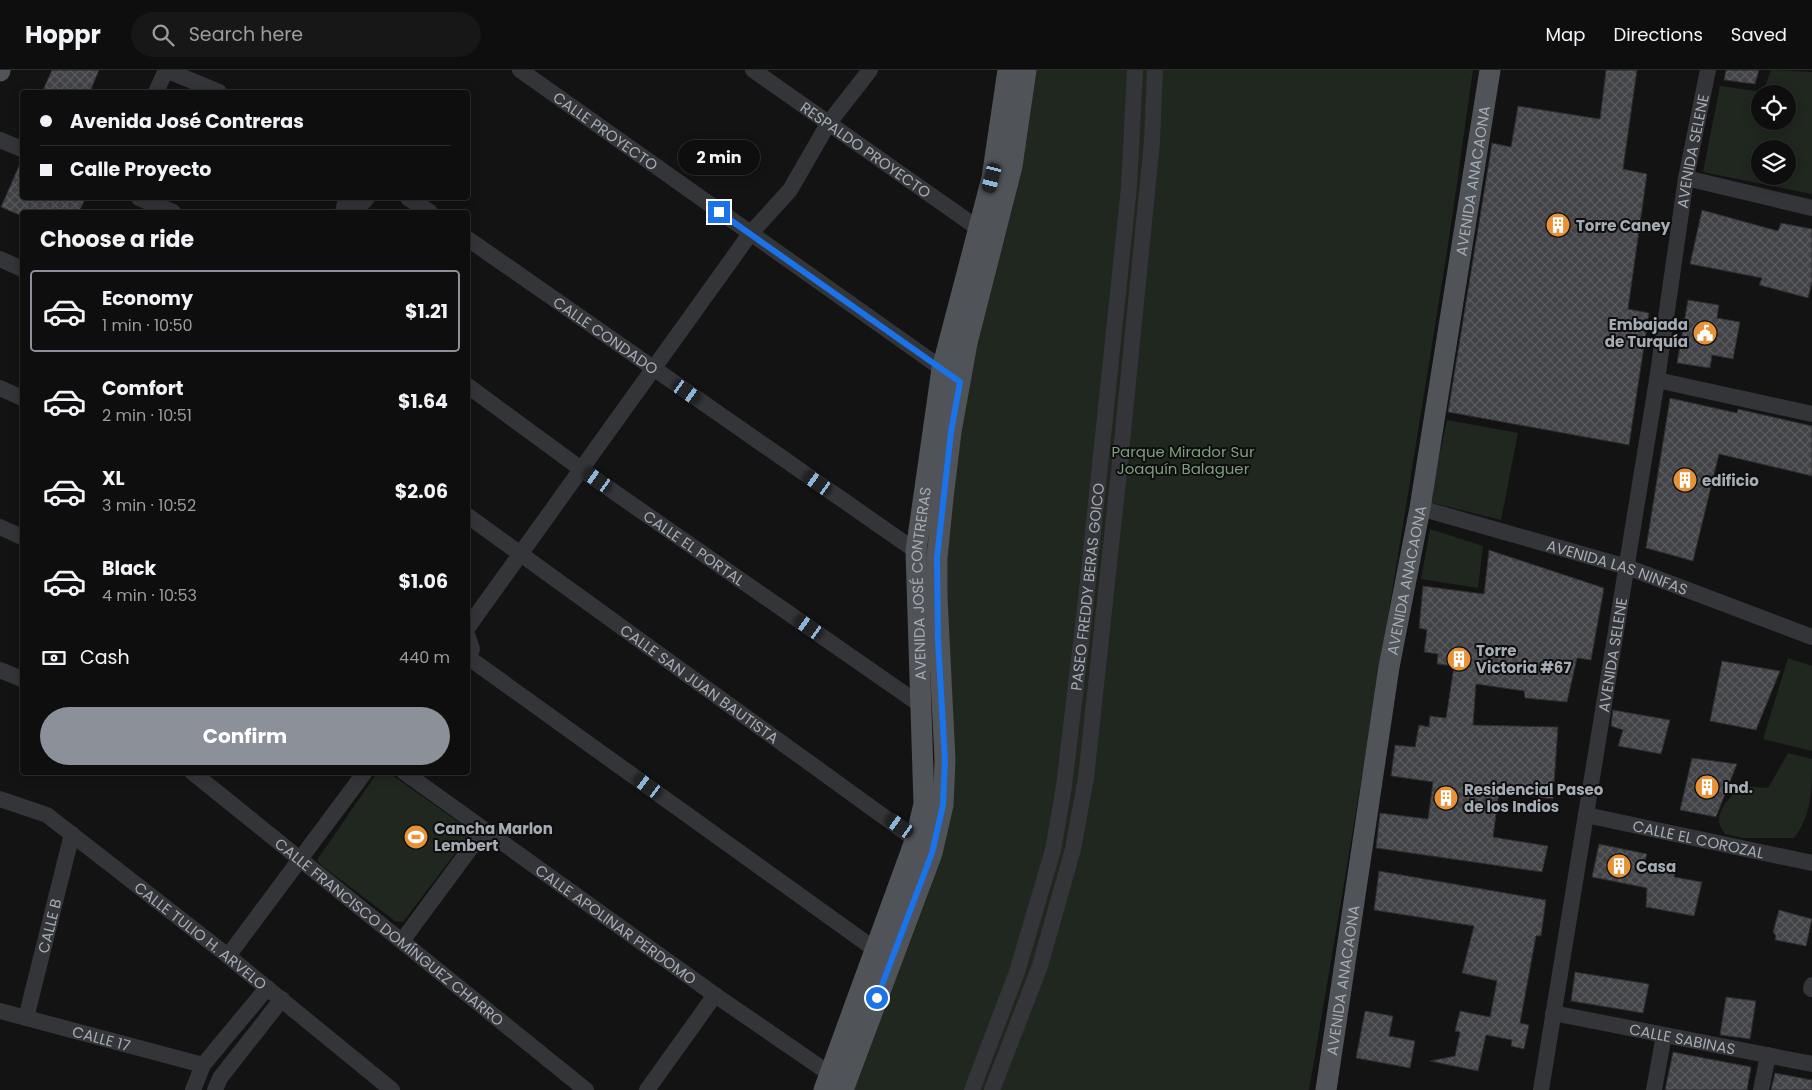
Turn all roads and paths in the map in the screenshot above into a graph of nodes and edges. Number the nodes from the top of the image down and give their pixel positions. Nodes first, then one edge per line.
1 (166, 70) edge
2 (520, 70) edge
3 (753, 70) edge
4 (870, 70) edge
5 (1008, 70) edge
6 (1026, 70) edge
7 (1135, 70) edge
8 (1155, 70) edge
9 (1490, 70) edge
10 (1708, 70) edge
11 (157, 90) edge
12 (214, 90) edge
13 (828, 124) junction
14 (0, 140) edge
15 (20, 148) edge
16 (1686, 178) junction
17 (144, 200) edge
18 (364, 200) edge
19 (411, 200) edge
20 (1812, 208) edge
21 (168, 210) edge
22 (356, 210) edge
23 (427, 210) edge
24 (979, 229) junction
25 (750, 234) junction
26 (470, 240) edge
27 (0, 259) edge
28 (20, 267) edge
29 (654, 369) junction
30 (942, 369) junction
31 (1657, 380) junction
32 (960, 382) junction
33 (470, 387) edge
34 (0, 388) edge
35 (20, 397) edge
36 (1105, 414) junction
37 (1812, 414) edge
38 (1125, 416) junction
39 (581, 469) junction
40 (1420, 508) junction
41 (470, 517) edge
42 (0, 527) edge
43 (20, 535) edge
44 (916, 551) junction
45 (521, 554) junction
46 (937, 558) junction
47 (1626, 567) junction
48 (470, 624) edge
49 (1812, 637) edge
50 (470, 660) edge
51 (0, 670) edge
52 (20, 678) edge
53 (922, 706) junction
54 (196, 775) edge
55 (363, 775) edge
56 (408, 775) edge
57 (0, 799) edge
58 (1586, 815) junction
59 (484, 830) junction
60 (72, 834) junction
61 (916, 838) junction
62 (932, 853) junction
63 (299, 859) junction
64 (1812, 863) edge
65 (402, 942) junction
66 (882, 955) junction
67 (228, 956) junction
68 (267, 988) junction
69 (715, 995) junction
70 (282, 999) junction
71 (0, 1011) edge
72 (1554, 1013) junction
73 (26, 1018) junction
74 (1664, 1035) junction
75 (1768, 1055) junction
76 (1812, 1064) edge
77 (203, 1065) junction
78 (832, 1085) edge
79 (193, 1090) edge
80 (215, 1090) edge
81 (392, 1090) edge
82 (586, 1090) edge
83 (647, 1090) edge
84 (972, 1090) edge
85 (992, 1090) edge
86 (1326, 1090) edge
87 (1541, 1090) edge
88 (1654, 1090) edge
89 (1761, 1090) edge

1 - 11 street
1 - 12 street
2 - 25 street, CALLE PROYECTO
3 - 13 street, RESPALDO PROYECTO
4 - 13 street
5 - 24 main road, AVENIDA JOSÉ CONTRERAS
6 - 32 main road, AVENIDA JOSÉ CONTRERAS
7 - 36 street, PASEO FREDDY BERAS GOICO
8 - 38 street, PASEO FREDDY BERAS GOICO
9 - 40 main road, AVENIDA ANACAONA
10 - 16 street, AVENIDA SELENE
13 - 24 street, RESPALDO PROYECTO
13 - 25 street
14 - 15 street
16 - 20 street
16 - 31 street, AVENIDA SELENE
17 - 21 street
18 - 22 street
19 - 23 street
24 - 30 main road, AVENIDA JOSÉ CONTRERAS
25 - 29 street
25 - 30 street, CALLE PROYECTO
26 - 29 street, CALLE CONDADO
27 - 28 street
29 - 39 street
29 - 44 street, CALLE CONDADO
30 - 32 street, CALLE PROYECTO
30 - 44 main road, AVENIDA JOSÉ CONTRERAS
31 - 37 street
31 - 47 street, AVENIDA SELENE
32 - 46 main road, AVENIDA JOSÉ CONTRERAS
33 - 39 street, CALLE EL PORTAL
34 - 35 street
36 - 38 street
36 - 84 street, PASEO FREDDY BERAS GOICO
38 - 85 street, PASEO FREDDY BERAS GOICO
39 - 45 street
39 - 53 street, CALLE EL PORTAL
40 - 47 street, AVENIDA LAS NINFAS
40 - 86 main road, AVENIDA ANACAONA
41 - 45 street, CALLE SAN JUAN BAUTISTA
42 - 43 street
44 - 46 street, CALLE CONDADO
44 - 53 main road, AVENIDA JOSÉ CONTRERAS
45 - 48 street
45 - 61 street, CALLE SAN JUAN BAUTISTA
46 - 62 main road, AVENIDA JOSÉ CONTRERAS
47 - 49 street, AVENIDA LAS NINFAS
47 - 58 street, AVENIDA SELENE
50 - 66 street
51 - 52 street
53 - 61 main road, AVENIDA JOSÉ CONTRERAS
54 - 63 street, CALLE FRANCISCO DOMÍNGUEZ CHARRO
55 - 63 street
56 - 59 street, CALLE APOLINAR PERDOMO
57 - 60 street, CALLE TULIO H. ARVELO
58 - 64 street, CALLE EL COROZAL
58 - 72 street, AVENIDA SELENE
59 - 65 street
59 - 69 street, CALLE APOLINAR PERDOMO
60 - 67 street, CALLE TULIO H. ARVELO
60 - 73 street, CALLE B
61 - 62 street, CALLE SAN JUAN BAUTISTA
61 - 66 main road, AVENIDA JOSÉ CONTRERAS
62 - 66 main road, AVENIDA JOSÉ CONTRERAS
63 - 65 street, CALLE FRANCISCO DOMÍNGUEZ CHARRO
63 - 67 street
65 - 82 street, CALLE FRANCISCO DOMÍNGUEZ CHARRO
66 - 78 main road, AVENIDA JOSÉ CONTRERAS
67 - 68 street, CALLE TULIO H. ARVELO
68 - 70 street, CALLE TULIO H. ARVELO
68 - 77 street
69 - 78 street, CALLE APOLINAR PERDOMO
69 - 83 street
70 - 80 street
70 - 81 street, CALLE TULIO H. ARVELO
71 - 73 street, CALLE 17
72 - 74 street, CALLE SABINAS
72 - 87 street, AVENIDA SELENE
73 - 77 street, CALLE 17
74 - 75 street, CALLE SABINAS
74 - 88 street
75 - 76 street, CALLE SABINAS
75 - 89 street
77 - 79 street

